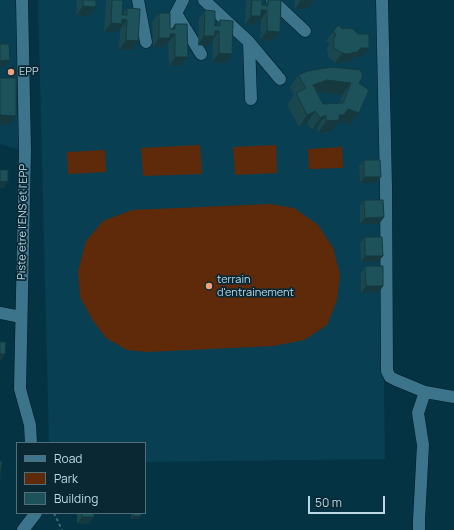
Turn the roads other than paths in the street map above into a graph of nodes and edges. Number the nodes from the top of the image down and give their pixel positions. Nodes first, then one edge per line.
1 (22, 0) edge
2 (138, 0) edge
3 (183, 0) edge
4 (204, 0) edge
5 (272, 0) edge
6 (382, 0) edge
7 (305, 31) dead end
8 (146, 42) dead end
9 (249, 42) junction
10 (201, 54) dead end
11 (280, 79) dead end
12 (251, 99) dead end
13 (0, 313) edge
14 (21, 317) junction
15 (425, 392) junction
16 (454, 397) edge
17 (31, 442) edge
18 (35, 514) edge
19 (23, 530) edge
20 (419, 530) edge

1 - 14 street, Piste etre l'ENS et l'EPP
2 - 8 street
3 - 10 street
4 - 9 street
5 - 7 street
6 - 15 street
9 - 11 street
9 - 12 street
13 - 14 street
14 - 17 street, Piste etre l'ENS et l'EPP
15 - 16 street
15 - 20 street
18 - 19 street

